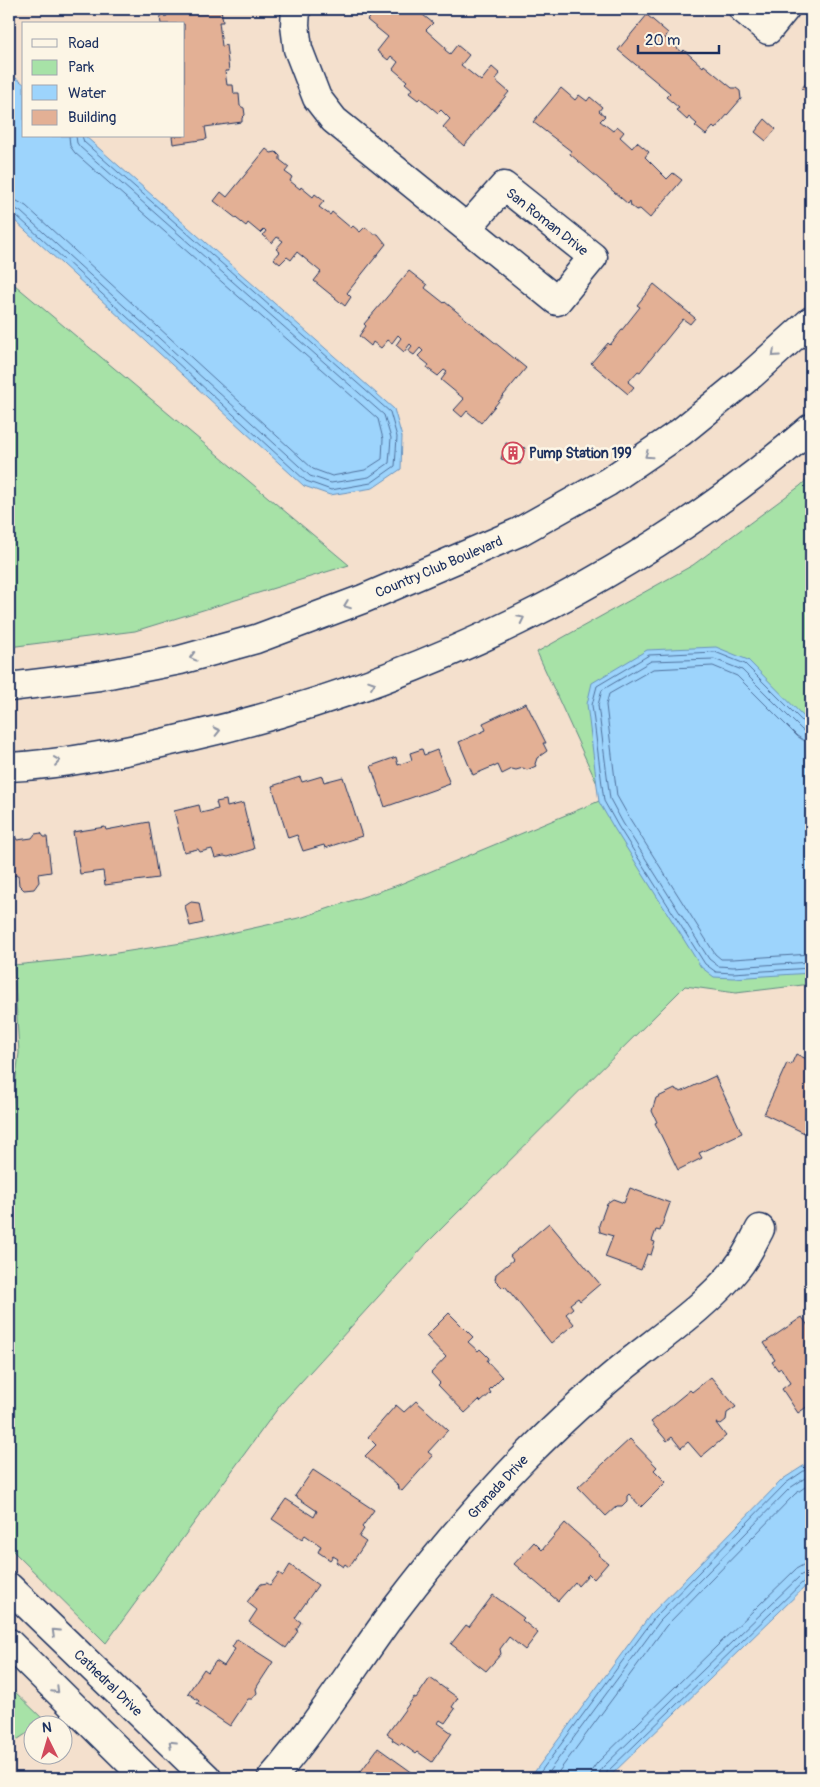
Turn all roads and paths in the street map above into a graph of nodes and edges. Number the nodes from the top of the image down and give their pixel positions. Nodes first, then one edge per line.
1 (296, 9) edge
2 (743, 9) edge
3 (785, 9) edge
4 (467, 228) dead end
5 (811, 321) edge
6 (811, 428) edge
7 (9, 687) edge
8 (9, 767) edge
9 (760, 1229) dead end
10 (9, 1587) edge
11 (9, 1643) edge
12 (146, 1778) edge
13 (207, 1778) edge
14 (272, 1778) edge

1 - 4 street
2 - 3 street
5 -> 7 street, Country Club Boulevard
8 -> 6 street
9 - 14 street, Granada Drive
13 -> 10 street, Cathedral Drive
11 -> 12 street

